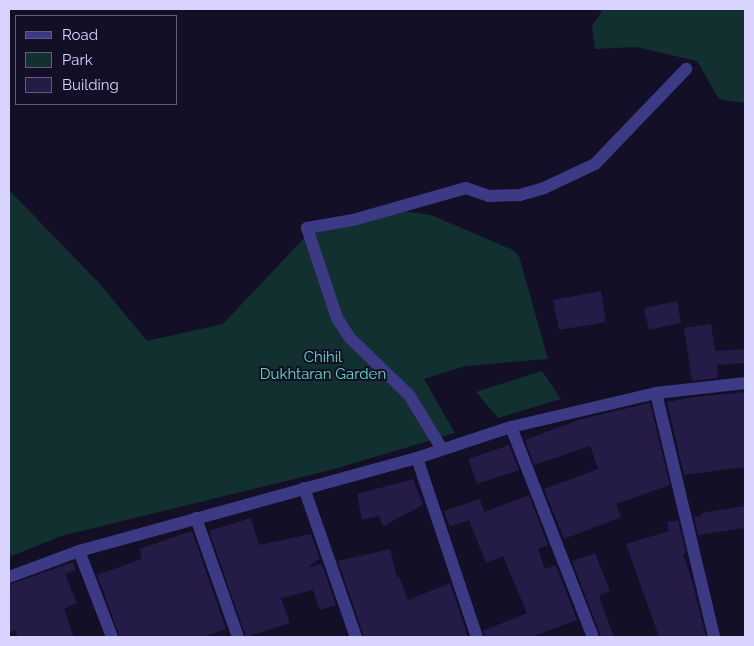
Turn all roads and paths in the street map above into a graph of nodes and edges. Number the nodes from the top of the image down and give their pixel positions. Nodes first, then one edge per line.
1 (686, 69) dead end
2 (745, 383) edge
3 (656, 393) junction
4 (511, 427) junction
5 (442, 450) junction
6 (416, 458) junction
7 (304, 488) junction
8 (196, 518) junction
9 (79, 551) junction
10 (9, 577) edge
11 (112, 637) edge
12 (238, 637) edge
13 (356, 637) edge
14 (477, 637) edge
15 (593, 637) edge
16 (714, 637) edge

1 - 5 street
2 - 3 street
3 - 4 street
3 - 16 street
4 - 5 street
4 - 15 street
5 - 6 street
6 - 7 street
6 - 14 street
7 - 8 street
7 - 13 street
8 - 9 street
8 - 12 street
9 - 10 street
9 - 11 street

